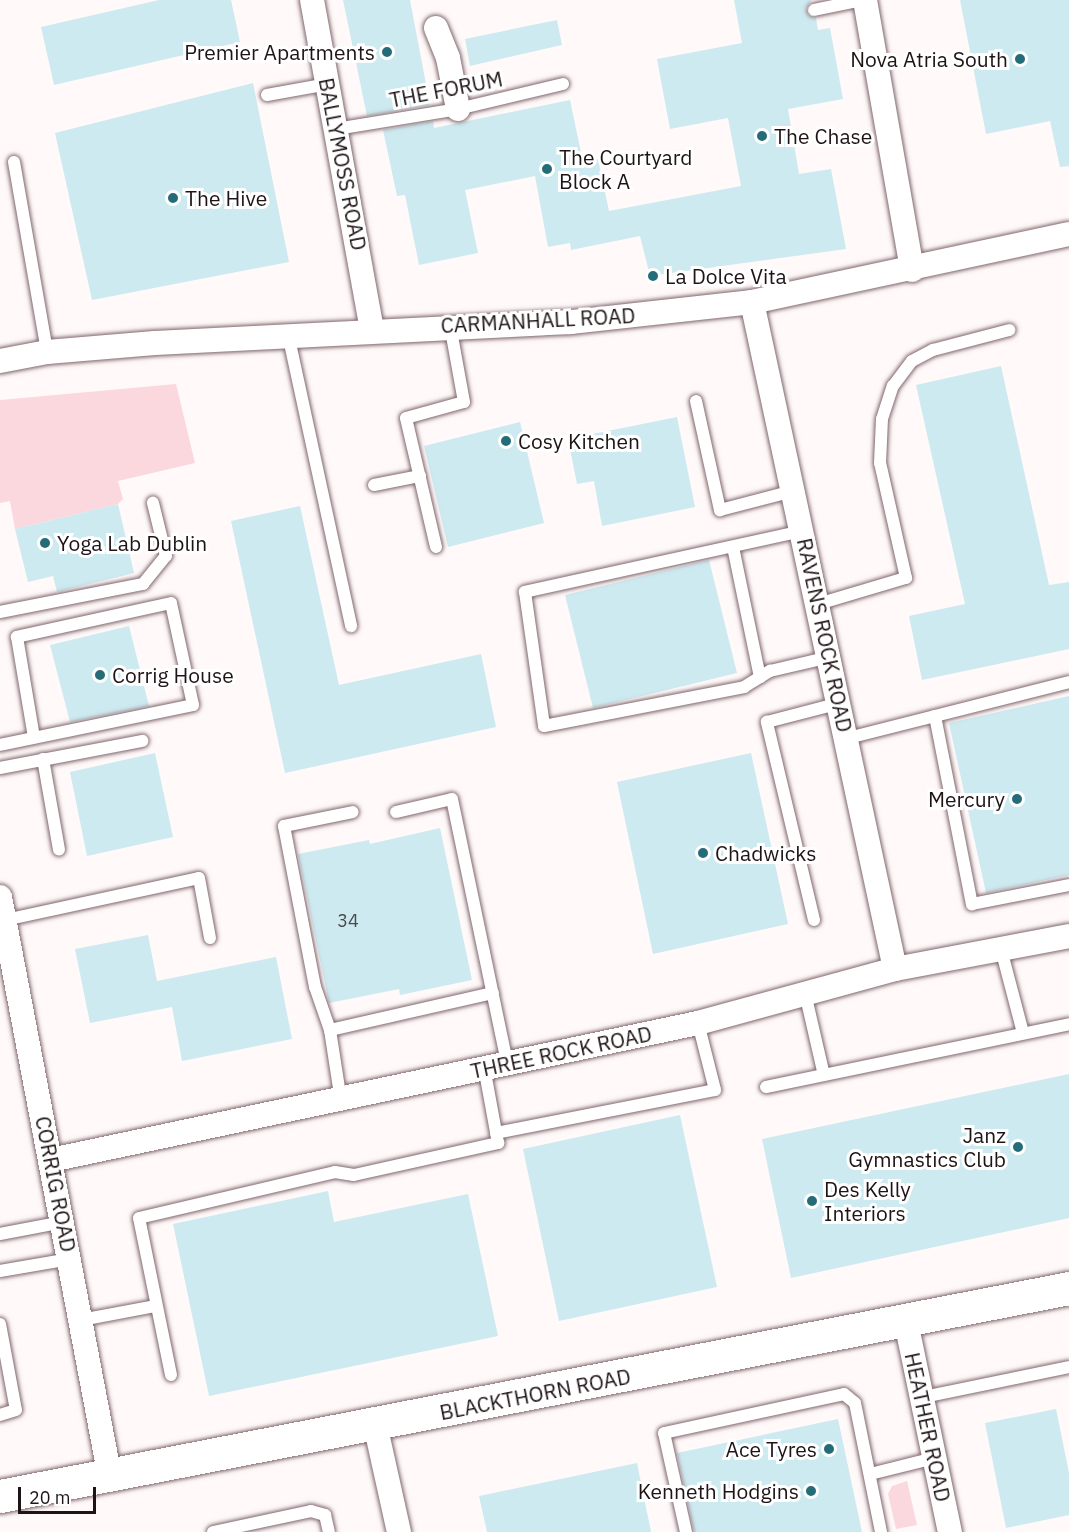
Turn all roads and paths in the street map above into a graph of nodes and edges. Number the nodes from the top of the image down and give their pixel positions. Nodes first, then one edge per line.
1 (312, 0) edge
2 (863, 0) edge
3 (814, 10) dead end
4 (436, 28) dead end
5 (328, 84) junction
6 (563, 84) dead end
7 (267, 95) dead end
8 (458, 109) junction
9 (336, 129) junction
10 (14, 162) dead end
11 (1069, 234) edge
12 (912, 270) junction
13 (752, 302) junction
14 (450, 325) junction
15 (372, 329) junction
16 (1010, 330) dead end
17 (288, 334) junction
18 (47, 352) junction
19 (0, 361) edge
20 (696, 401) dead end
21 (420, 476) junction
22 (374, 485) dead end
23 (793, 491) junction
24 (153, 503) dead end
25 (802, 531) junction
26 (436, 547) dead end
27 (733, 547) junction
28 (818, 604) junction
29 (0, 610) edge
30 (351, 626) dead end
31 (830, 657) junction
32 (759, 677) junction
33 (1069, 681) edge
34 (840, 703) junction
35 (935, 716) junction
36 (34, 738) junction
37 (848, 738) junction
38 (142, 741) dead end
39 (0, 745) edge
40 (43, 759) junction
41 (0, 768) edge
42 (353, 812) dead end
43 (396, 812) dead end
44 (58, 850) dead end
45 (1069, 885) edge
46 (1, 904) edge
47 (814, 920) dead end
48 (1069, 936) edge
49 (210, 938) dead end
50 (1000, 949) junction
51 (895, 969) junction
52 (7, 974) edge
53 (493, 993) junction
54 (805, 993) junction
55 (698, 1023) junction
56 (1069, 1024) edge
57 (330, 1030) junction
58 (1023, 1034) junction
59 (495, 1065) junction
60 (824, 1075) junction
61 (766, 1087) dead end
62 (341, 1101) junction
63 (496, 1133) junction
64 (51, 1161) junction
65 (63, 1222) junction
66 (0, 1234) edge
67 (70, 1259) junction
68 (0, 1271) edge
69 (1069, 1288) edge
70 (155, 1305) junction
71 (81, 1320) junction
72 (906, 1322) junction
73 (0, 1324) edge
74 (1069, 1367) edge
75 (171, 1375) dead end
76 (924, 1397) junction
77 (0, 1415) edge
78 (375, 1424) junction
79 (934, 1458) junction
80 (110, 1472) junction
81 (870, 1474) junction
82 (0, 1496) edge
83 (213, 1532) edge
84 (329, 1532) edge
85 (399, 1532) edge
86 (686, 1532) edge
87 (881, 1532) edge
88 (950, 1532) edge

1 - 5 street, BALLYMOSS ROAD
2 - 3 lane
2 - 12 street
4 - 8 street
5 - 7 lane
5 - 9 street, BALLYMOSS ROAD
6 - 8 lane, THE FORUM
8 - 9 lane, THE FORUM
9 - 15 street, BALLYMOSS ROAD
10 - 18 lane
11 - 12 street, CARMANHALL ROAD
12 - 13 street, CARMANHALL ROAD
13 - 14 street, CARMANHALL ROAD
13 - 23 street, RAVENS ROCK ROAD
14 - 15 street, CARMANHALL ROAD
14 - 21 lane
15 - 17 street, CARMANHALL ROAD
16 - 28 lane
17 - 18 street, CARMANHALL ROAD
17 - 30 lane
18 - 19 street, CARMANHALL ROAD
20 - 23 lane
21 - 22 lane
21 - 26 lane
23 - 25 street, RAVENS ROCK ROAD
24 - 29 lane
25 - 27 lane
25 - 28 street, RAVENS ROCK ROAD
27 - 32 lane
27 - 32 lane
28 - 31 street, RAVENS ROCK ROAD
31 - 32 lane
31 - 34 street, RAVENS ROCK ROAD
33 - 35 lane
34 - 37 street, RAVENS ROCK ROAD
34 - 47 lane
35 - 37 lane
35 - 45 lane
36 - 36 lane
36 - 39 lane
37 - 51 street, RAVENS ROCK ROAD
38 - 40 lane
40 - 41 lane
40 - 44 lane
42 - 57 lane
43 - 53 lane
46 - 49 lane
46 - 52 street, CORRIG ROAD
48 - 50 street, THREE ROCK ROAD
50 - 51 street, THREE ROCK ROAD
50 - 58 lane
51 - 54 street, THREE ROCK ROAD
52 - 64 street, CORRIG ROAD
53 - 57 lane
53 - 59 lane
54 - 55 street, THREE ROCK ROAD
54 - 60 lane
55 - 59 street, THREE ROCK ROAD
55 - 63 lane
56 - 58 lane
57 - 62 lane
58 - 60 lane
59 - 62 street, THREE ROCK ROAD
59 - 63 lane
60 - 61 lane
62 - 64 street, THREE ROCK ROAD
63 - 70 lane
64 - 65 street, CORRIG ROAD
65 - 66 lane
65 - 67 street, CORRIG ROAD
67 - 68 lane
67 - 71 street, CORRIG ROAD
69 - 72 street, BLACKTHORN ROAD
70 - 71 lane
70 - 75 lane
71 - 80 street, CORRIG ROAD
72 - 76 street, HEATHER ROAD
72 - 78 street, BLACKTHORN ROAD
73 - 77 lane
74 - 76 lane
76 - 79 street, HEATHER ROAD
78 - 80 street, BLACKTHORN ROAD
78 - 85 street
79 - 81 lane
79 - 88 street, HEATHER ROAD
80 - 82 street, BLACKTHORN ROAD
81 - 86 lane
81 - 87 lane
83 - 84 lane

